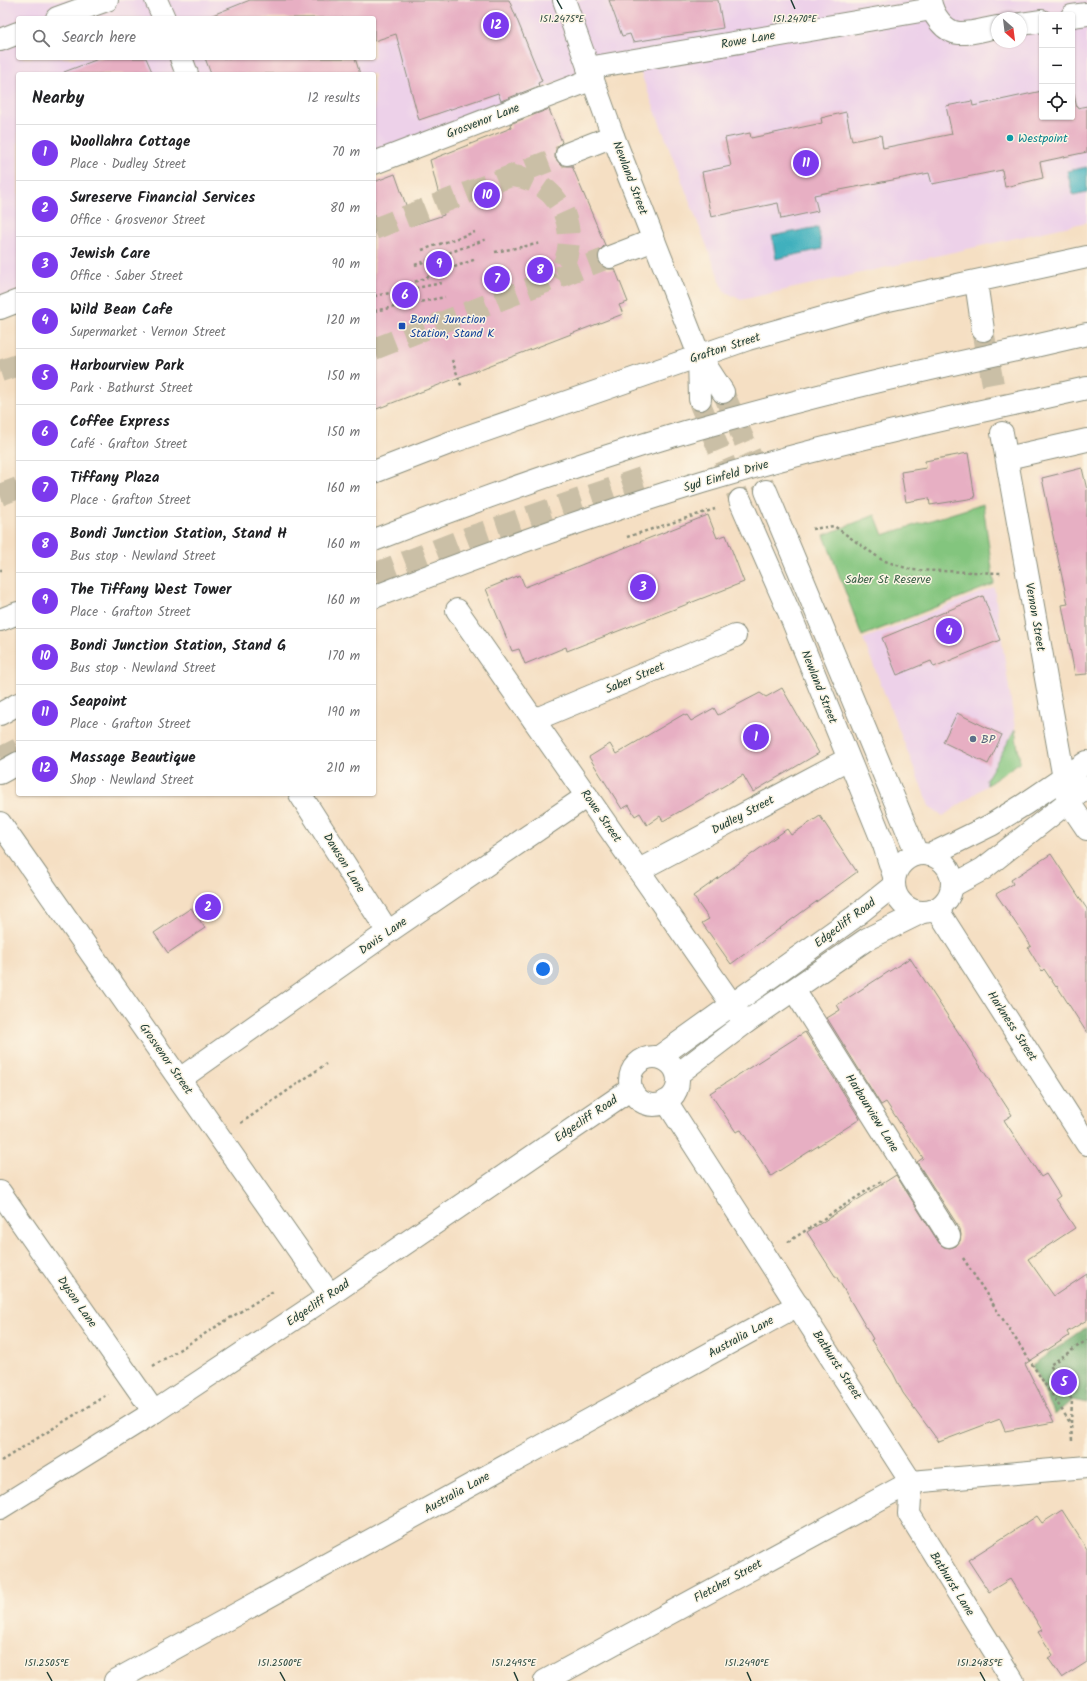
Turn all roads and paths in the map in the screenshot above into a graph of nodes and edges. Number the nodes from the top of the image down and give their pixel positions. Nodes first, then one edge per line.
1 (107, 0) edge
2 (156, 0) edge
3 (564, 0) edge
4 (931, 4) edge
5 (1087, 14) edge
6 (63, 16) edge
7 (163, 16) edge
8 (1075, 16) edge
9 (1039, 21) edge
10 (1027, 23) edge
11 (991, 28) edge
12 (16, 34) edge
13 (0, 40) edge
14 (182, 60) edge
15 (186, 72) edge
16 (590, 74) junction
17 (613, 136) junction
18 (567, 154) tunnel mouth
19 (376, 163) edge
20 (475, 232) dead end
21 (487, 239) dead end
22 (654, 240) junction
23 (542, 243) dead end
24 (422, 250) dead end
25 (495, 252) dead end
26 (610, 257) tunnel mouth
27 (1087, 257) edge
28 (476, 259) dead end
29 (415, 265) dead end
30 (976, 282) junction
31 (442, 283) dead end
32 (398, 288) dead end
33 (376, 296) edge
34 (445, 297) dead end
35 (16, 302) edge
36 (0, 308) edge
37 (376, 311) edge
38 (983, 330) tunnel mouth
39 (1087, 334) edge
40 (699, 355) junction
41 (452, 360) dead end
42 (462, 388) dead end
43 (1087, 388) edge
44 (723, 392) tunnel mouth
45 (700, 399) tunnel mouth
46 (1002, 433) tunnel mouth
47 (1087, 440) edge
48 (1007, 458) junction
49 (376, 471) edge
50 (766, 491) tunnel mouth
51 (740, 500) joint
52 (812, 529) dead end
53 (627, 536) dead end
54 (376, 539) edge
55 (1027, 574) junction
56 (376, 596) edge
57 (457, 610) dead end
58 (16, 614) edge
59 (0, 620) edge
60 (735, 636) dead end
61 (16, 705) edge
62 (0, 714) edge
63 (534, 720) junction
64 (848, 759) junction
65 (1087, 762) edge
66 (16, 764) edge
67 (0, 773) edge
68 (1064, 778) junction
69 (1087, 787) edge
70 (301, 796) edge
71 (587, 796) junction
72 (1068, 800) junction
73 (0, 823) edge
74 (1087, 829) edge
75 (924, 854) junction
76 (639, 870) junction
77 (894, 881) junction
78 (952, 886) junction
79 (928, 911) junction
80 (388, 932) junction
81 (794, 990) junction
82 (733, 1005) junction
83 (745, 1022) junction
84 (659, 1057) junction
85 (326, 1064) dead end
86 (678, 1074) junction
87 (180, 1079) junction
88 (631, 1089) junction
89 (666, 1101) junction
90 (222, 1138) junction
91 (1087, 1144) edge
92 (906, 1166) junction
93 (3, 1204) edge
94 (949, 1236) joint
95 (766, 1256) junction
96 (275, 1290) dead end
97 (330, 1294) junction
98 (798, 1305) junction
99 (1087, 1340) edge
100 (131, 1380) junction
101 (154, 1412) junction
102 (1, 1461) dead end
103 (1087, 1467) edge
104 (912, 1482) junction
105 (0, 1508) edge
106 (115, 1681) edge
107 (545, 1681) edge
108 (1013, 1681) edge

1 - 6 street
2 - 7 street
3 - 16 street, Newland Street
4 - 11 street
4 - 16 street, Rowe Lane
5 - 8 street
9 - 10 street
12 - 13 street
14 - 15 street
16 - 17 street, Newland Street
16 - 19 street, Grosvenor Lane
17 - 18 street
17 - 22 street, Newland Street
20 - 24 path
21 - 29 path
22 - 26 street
22 - 40 street, Newland Street
23 - 25 path
27 - 30 street, Grafton Street
28 - 32 path
30 - 38 street
30 - 40 street, Grafton Street
31 - 33 path
34 - 37 path
35 - 36 street
39 - 54 street, bridge
40 - 44 street, Newland Street
40 - 45 street, Newland Street
40 - 49 street, Grafton Street
41 - 42 path
43 - 56 street, Syd Einfeld Drive, bridge
46 - 48 street, Vernon Street
47 - 48 street
48 - 55 street, Vernon Street
50 - 75 street
51 - 53 path
51 - 64 street, Newland Street
52 - 55 path
55 - 68 street, Vernon Street
57 - 63 street, Rowe Street
58 - 59 street
60 - 63 street, Saber Street
61 - 62 street
63 - 71 street, Rowe Street
64 - 76 street, Dudley Street
64 - 77 street, Newland Street
65 - 68 street
66 - 67 street
68 - 72 street, Vernon Street
68 - 75 street
69 - 72 street
70 - 80 street, Dawson Lane
71 - 76 street, Rowe Street
71 - 80 street, Davis Lane
72 - 74 street
72 - 78 street
73 - 87 street, Grosvenor Street
75 - 77 street
75 - 78 street
76 - 82 street, Rowe Street
77 - 79 street
77 - 82 street, Edgecliff Road
78 - 79 street
79 - 81 street, Edgecliff Road
79 - 91 street, Harkness Street
80 - 87 street, Davis Lane
81 - 83 street, Edgecliff Road
81 - 92 street, Harbourview Lane
82 - 83 street, Rowe Street
82 - 84 street, Edgecliff Road
83 - 86 street, Edgecliff Road
84 - 86 street
84 - 88 street
85 - 90 path
86 - 89 street
87 - 90 street, Grosvenor Street
88 - 89 street
88 - 97 street, Edgecliff Road
89 - 95 street, Bathurst Street
90 - 97 street, Grosvenor Street
92 - 94 street, Harbourview Lane
92 - 95 path
93 - 100 street, Dyson Lane
94 - 99 path
95 - 98 street, Bathurst Street
96 - 100 path
97 - 101 street, Edgecliff Road
98 - 104 street, Bathurst Street
98 - 106 street, Australia Lane
100 - 101 street, Dyson Lane
100 - 102 path
101 - 105 street, Edgecliff Road
103 - 104 street
104 - 107 street, Fletcher Street
104 - 108 street, Bathurst Lane

